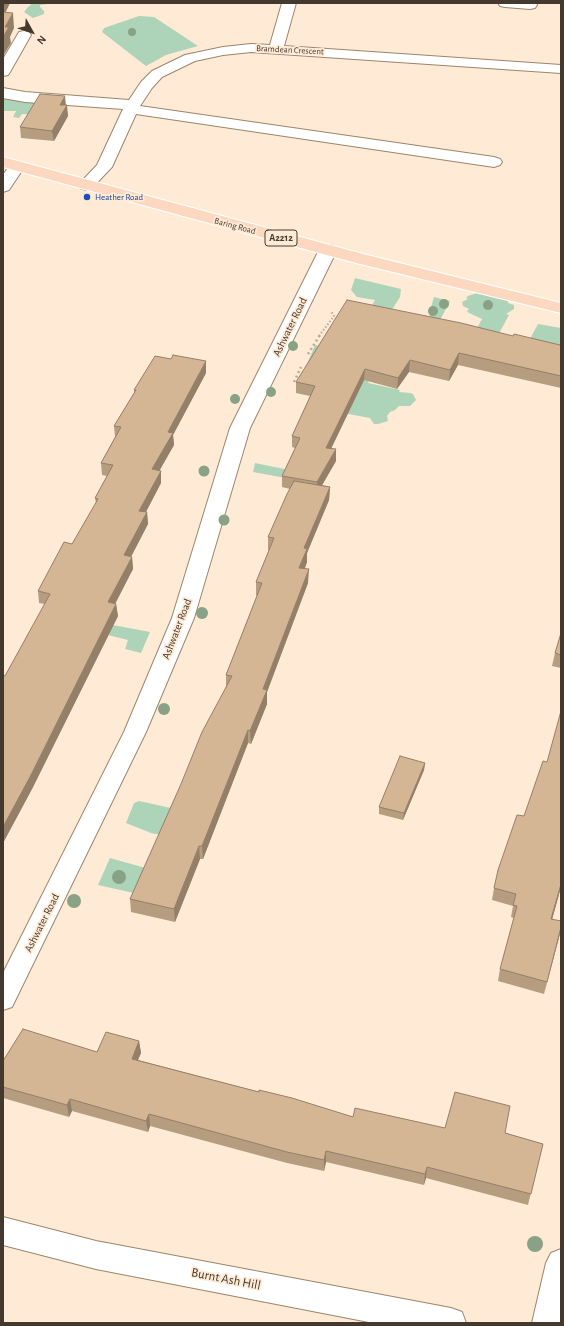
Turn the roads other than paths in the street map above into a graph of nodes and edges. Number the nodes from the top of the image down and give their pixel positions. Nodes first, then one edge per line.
1 (289, 3) edge
2 (505, 3) edge
3 (530, 5) dead end
4 (24, 35) dead end
5 (276, 49) junction
6 (561, 69) edge
7 (3, 72) edge
8 (3, 93) edge
9 (132, 107) junction
10 (494, 162) dead end
11 (10, 164) edge
12 (86, 185) junction
13 (3, 187) edge
14 (328, 250) junction
15 (561, 308) edge
16 (3, 999) edge
17 (3, 1231) edge
18 (561, 1262) edge
19 (451, 1323) edge
20 (547, 1323) edge

1 - 5 street
2 - 3 street
4 - 7 street
5 - 6 street, Bramdean Crescent
5 - 9 street, Bramdean Crescent
8 - 9 street
9 - 10 street
9 - 12 street, Bramdean Crescent
11 - 12 main road, Baring Road / A2212
11 - 13 street
12 - 14 main road, Baring Road / A2212
14 - 15 main road, Baring Road / A2212
14 - 16 street, Ashwater Road
17 - 19 street, Burnt Ash Hill
18 - 20 street

